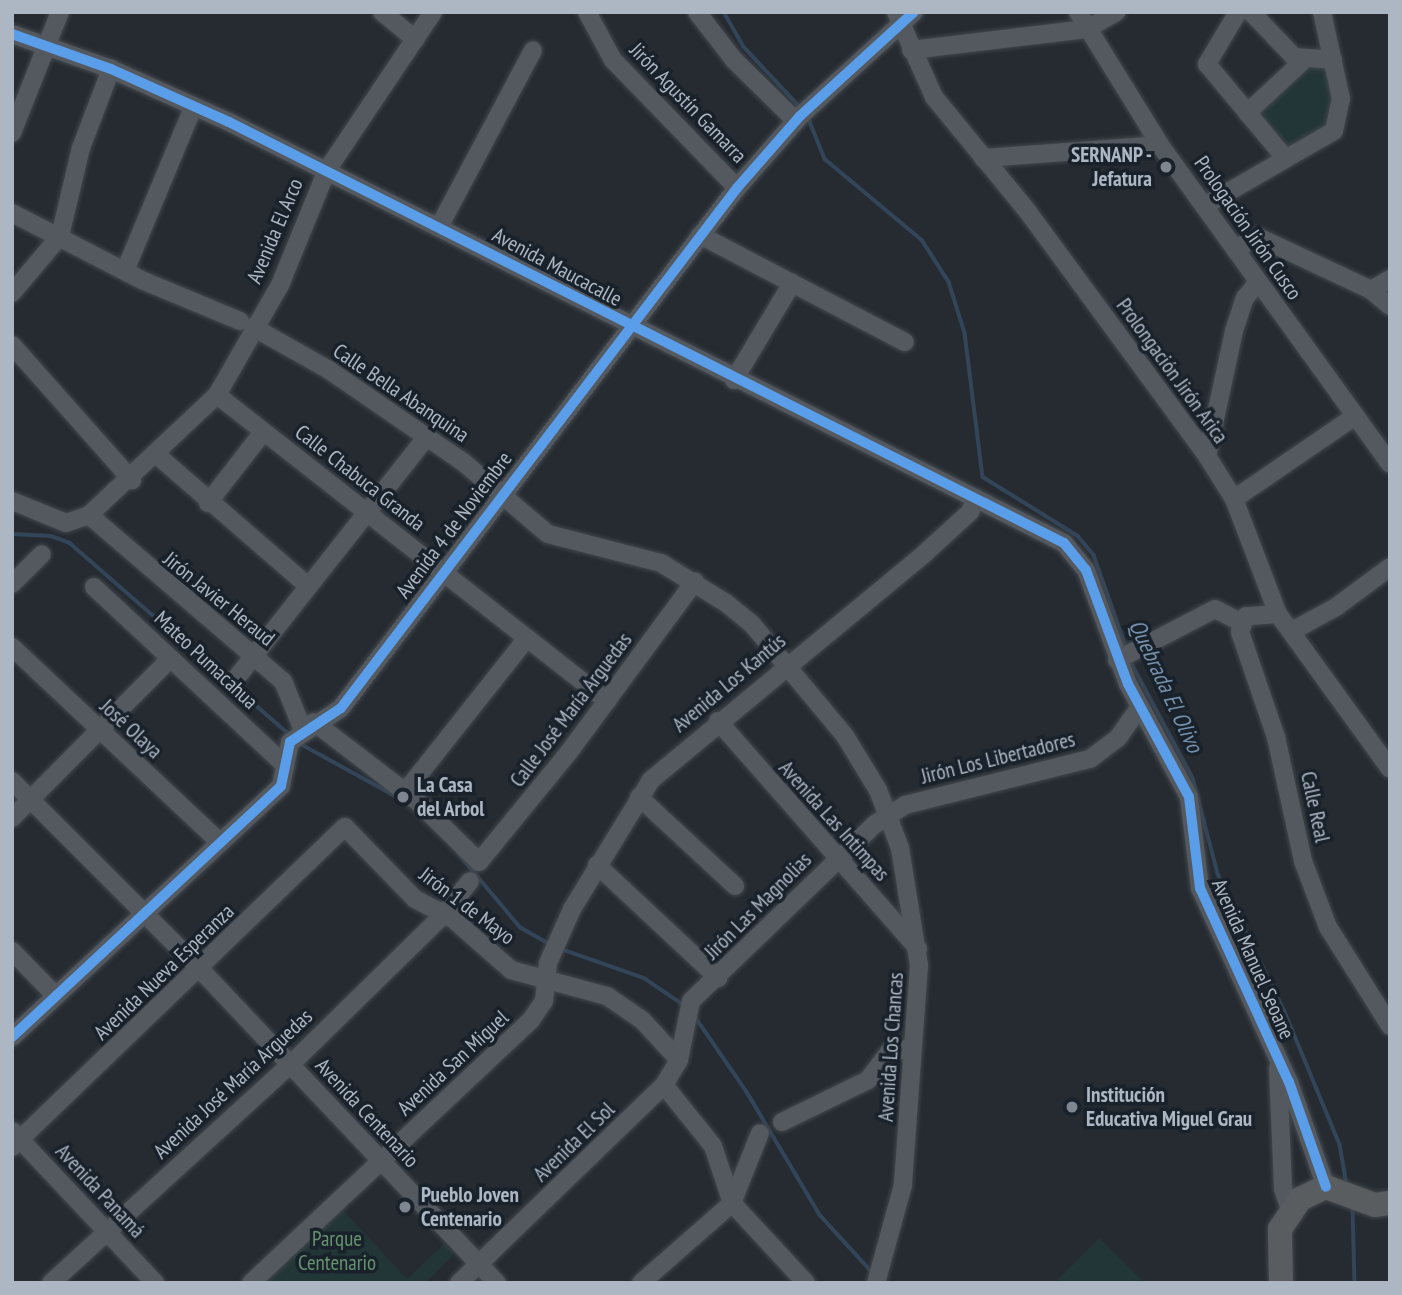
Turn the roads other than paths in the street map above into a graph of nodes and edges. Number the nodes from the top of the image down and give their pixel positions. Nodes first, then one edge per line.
1 (60, 12) edge
2 (382, 12) edge
3 (433, 12) edge
4 (587, 12) edge
5 (697, 12) edge
6 (914, 12) edge
7 (1078, 12) edge
8 (1116, 12) edge
9 (1238, 12) edge
10 (1251, 12) edge
11 (1322, 12) edge
12 (897, 17) edge
13 (1087, 29) junction
14 (12, 34) edge
15 (415, 39) junction
16 (46, 47) junction
17 (533, 50) dead end
18 (911, 50) junction
19 (1333, 60) junction
20 (1303, 61) junction
21 (111, 69) junction
22 (194, 108) junction
23 (1247, 113) junction
24 (802, 114) junction
25 (12, 133) edge
26 (1160, 145) junction
27 (983, 158) junction
28 (1285, 158) junction
29 (327, 170) junction
30 (737, 188) junction
31 (1204, 206) junction
32 (12, 214) edge
33 (439, 227) junction
34 (700, 235) junction
35 (60, 236) junction
36 (1235, 249) junction
37 (125, 271) junction
38 (1390, 279) edge
39 (1258, 282) junction
40 (792, 283) junction
41 (1371, 290) junction
42 (12, 293) edge
43 (1390, 306) edge
44 (246, 324) junction
45 (629, 328) junction
46 (905, 342) dead end
47 (12, 345) edge
48 (734, 380) junction
49 (217, 395) junction
50 (1355, 416) junction
51 (263, 432) junction
52 (426, 438) junction
53 (158, 456) junction
54 (1207, 456) junction
55 (1390, 464) edge
56 (132, 480) junction
57 (502, 494) junction
58 (976, 498) junction
59 (1234, 499) junction
60 (12, 501) edge
61 (208, 503) junction
62 (366, 512) junction
63 (89, 515) junction
64 (42, 554) dead end
65 (1390, 567) edge
66 (442, 572) junction
67 (695, 581) junction
68 (12, 584) edge
69 (307, 585) junction
70 (94, 587) dead end
71 (1278, 614) junction
72 (1240, 622) junction
73 (1292, 631) junction
74 (527, 638) junction
75 (12, 647) edge
76 (254, 656) junction
77 (1125, 657) junction
78 (170, 659) junction
79 (787, 665) junction
80 (237, 677) dead end
81 (607, 701) junction
82 (1140, 707) junction
83 (718, 721) junction
84 (302, 731) junction
85 (100, 732) junction
86 (286, 766) junction
87 (1390, 769) edge
88 (12, 781) edge
89 (405, 792) junction
90 (639, 797) junction
91 (30, 800) junction
92 (889, 814) junction
93 (12, 818) edge
94 (345, 827) joint
95 (220, 842) junction
96 (837, 859) junction
97 (597, 865) junction
98 (470, 881) dead end
99 (735, 886) dead end
100 (145, 912) junction
101 (443, 915) junction
102 (554, 948) joint
103 (918, 949) junction
104 (12, 951) edge
105 (200, 968) junction
106 (718, 978) junction
107 (547, 981) junction
108 (55, 995) junction
109 (687, 1007) joint
110 (1390, 1026) edge
111 (12, 1037) edge
112 (913, 1048) junction
113 (679, 1060) junction
114 (291, 1064) junction
115 (1279, 1065) junction
116 (664, 1085) junction
117 (782, 1122) dead end
118 (760, 1133) dead end
119 (15, 1139) edge
120 (381, 1162) junction
121 (1333, 1188) junction
122 (732, 1203) junction
123 (1380, 1206) edge
124 (1290, 1209) junction
125 (106, 1231) junction
126 (479, 1265) junction
127 (51, 1283) edge
128 (155, 1283) edge
129 (251, 1283) edge
130 (459, 1283) edge
131 (497, 1283) edge
132 (641, 1283) edge
133 (806, 1283) edge
134 (876, 1283) edge
135 (1280, 1283) edge
136 (1294, 1283) edge

1 - 16 street
2 - 15 street
3 - 15 street, Avenida El Arco
4 - 30 street, Jirón Agustín Gamarra
5 - 24 street
6 - 12 street, Avenida 4 de Noviembre
7 - 13 street, Prologación Jirón Cusco
8 - 13 street
9 - 23 street
10 - 20 street
11 - 19 street
12 - 18 street, Prolongación Jirón Arica
12 - 24 street, Avenida 4 de Noviembre
13 - 18 street
13 - 26 street, Prologación Jirón Cusco
14 - 16 street, Avenida Maucacalle
15 - 29 street, Avenida El Arco
16 - 21 street, Avenida Maucacalle
16 - 25 street
17 - 33 street
18 - 27 street, Prolongación Jirón Arica
19 - 20 street
19 - 28 street
20 - 23 street
21 - 22 street, Avenida Maucacalle
21 - 35 street
22 - 29 street, Avenida Maucacalle
22 - 37 street
23 - 28 street
24 - 30 street, Avenida 4 de Noviembre
26 - 27 street
26 - 31 street, Prologación Jirón Cusco
27 - 54 street, Prolongación Jirón Arica
28 - 31 street
29 - 33 street, Avenida Maucacalle
29 - 44 street, Avenida El Arco
30 - 34 street, Avenida 4 de Noviembre
31 - 36 street, Prologación Jirón Cusco
32 - 35 street, Calle Bella Abanquina
33 - 45 street, Avenida Maucacalle
34 - 40 street
34 - 45 street, Avenida 4 de Noviembre
35 - 37 street, Calle Bella Abanquina
35 - 42 street
36 - 39 street, Prologación Jirón Cusco
36 - 41 street
37 - 44 street, Calle Bella Abanquina
38 - 41 street
39 - 50 street, Prologación Jirón Cusco
39 - 54 street
40 - 46 street
40 - 48 street
41 - 43 street
44 - 49 street, Avenida El Arco
44 - 52 street, Calle Bella Abanquina
45 - 48 street, Avenida Maucacalle
45 - 57 street, Avenida 4 de Noviembre
47 - 56 street
48 - 58 street, Avenida Maucacalle
49 - 51 street, Calle Chabuca Granda
49 - 53 street, Avenida El Arco
50 - 55 street, Prologación Jirón Cusco
50 - 59 street
51 - 61 street
51 - 62 street, Calle Chabuca Granda
52 - 57 street, Calle Bella Abanquina
52 - 62 street
53 - 56 street, Avenida El Arco
53 - 61 street
54 - 59 street, Prolongación Jirón Arica
56 - 63 street, Avenida El Arco
57 - 66 street, Avenida 4 de Noviembre
57 - 67 street, Calle Bella Abanquina
58 - 77 street, Avenida Maucacalle
58 - 79 street, Avenida Los Kantús
59 - 71 street, Prolongación Jirón Arica
60 - 63 street
61 - 69 street
62 - 66 street, Calle Chabuca Granda
62 - 69 street
63 - 76 street, Jirón Javier Heraud
64 - 68 street
65 - 73 street
66 - 74 street, Calle Chabuca Granda
66 - 84 street, Avenida 4 de Noviembre
67 - 79 street, Calle Bella Abanquina
67 - 81 street, Calle José María Arguedas
69 - 76 street
70 - 78 street, Mateo Pumacahua
71 - 72 street
71 - 73 street, Prolongación Jirón Arica
72 - 77 street
72 - 110 street, Calle Real
73 - 87 street, Prolongación Jirón Arica
74 - 81 street, Calle Chabuca Granda
74 - 89 street
75 - 85 street, José Olaya
76 - 80 street
76 - 84 street, Jirón Javier Heraud
77 - 82 street, Avenida Maucacalle
78 - 85 street
78 - 86 street, Mateo Pumacahua
79 - 83 street, Avenida Los Kantús
79 - 92 street, Calle Bella Abanquina
81 - 89 street, Calle José María Arguedas
82 - 92 street, Jirón Los Libertadores
82 - 115 street, Avenida Manuel Seoane
83 - 90 street, Avenida Los Kantús
83 - 96 street, Avenida Las Intimpas
84 - 86 street
84 - 89 street
85 - 91 street
85 - 95 street, José Olaya
86 - 95 street
88 - 91 street, Avenida Centenario
90 - 97 street, Avenida Los Kantús
90 - 99 street
91 - 93 street
91 - 100 street, Avenida Centenario
92 - 96 street, Jirón Las Magnolias
92 - 103 street, Avenida Los Chancas
94 - 101 street, Jirón 1 de Mayo
94 - 105 street, Avenida Nueva Esperanza
95 - 100 street
96 - 103 street, Avenida Las Intimpas
96 - 106 street, Jirón Las Magnolias
97 - 102 street, Avenida Los Kantús
97 - 106 street
98 - 101 street, Avenida José María Arguedas
100 - 105 street, Avenida Centenario
100 - 108 street
101 - 107 street, Jirón 1 de Mayo
101 - 114 street, Avenida José María Arguedas
102 - 107 street, Avenida San Miguel
103 - 112 street, Avenida Los Chancas
104 - 108 street
105 - 114 street, Avenida Centenario
105 - 119 street, Avenida Nueva Esperanza
106 - 109 street, Jirón Las Magnolias
107 - 113 street, Jirón 1 de Mayo
107 - 120 street, Avenida San Miguel
108 - 111 street
109 - 113 street, Avenida El Sol
112 - 117 street
112 - 134 street, Avenida Los Chancas
113 - 116 street, Avenida El Sol
114 - 120 street, Avenida Centenario
114 - 125 street, Avenida José María Arguedas
115 - 121 street, Avenida Manuel Seoane
115 - 124 street, Avenida Manuel Seoane
116 - 122 street
116 - 126 street, Avenida El Sol
118 - 122 street
119 - 125 street, Avenida Panamá
120 - 126 street, Avenida Centenario
120 - 129 street, Avenida San Miguel
121 - 123 highway
121 - 124 highway
122 - 132 street
122 - 133 street
124 - 135 highway, Avenida Manuel Seoane
124 - 136 highway, Avenida Manuel Seoane
125 - 127 street, Avenida José María Arguedas
125 - 128 street, Avenida Panamá
126 - 130 street, Avenida El Sol
126 - 131 street, Avenida Centenario

